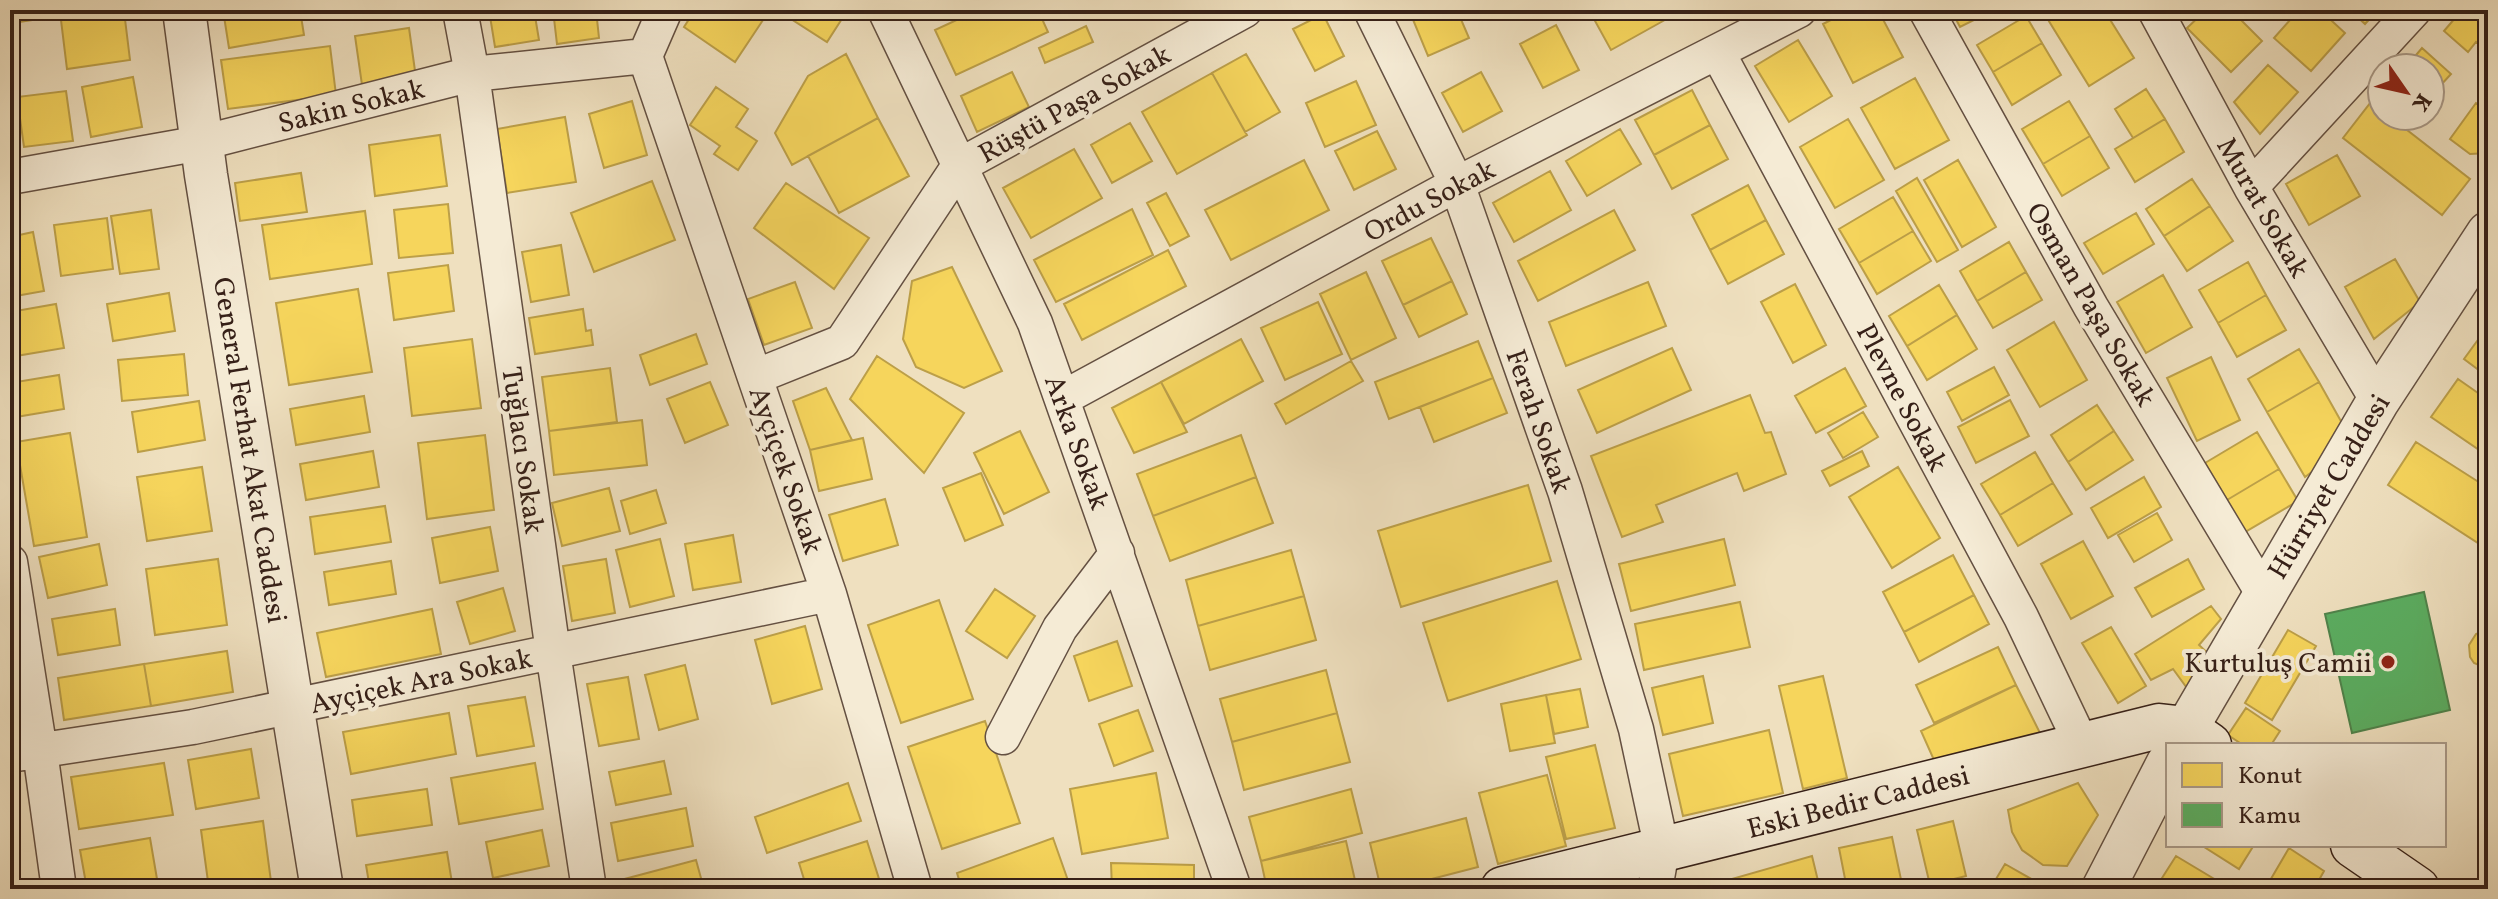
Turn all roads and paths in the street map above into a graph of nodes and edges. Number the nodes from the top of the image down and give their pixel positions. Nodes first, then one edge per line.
1 (184, 10) edge
2 (460, 10) edge
3 (665, 10) edge
4 (885, 10) edge
5 (1245, 10) edge
6 (1371, 10) edge
7 (1799, 10) edge
8 (1926, 10) edge
9 (2155, 10) edge
10 (2414, 10) edge
11 (1718, 53) junction
12 (645, 56) junction
13 (472, 74) junction
14 (201, 143) junction
15 (959, 166) junction
16 (10, 177) edge
17 (1457, 184) junction
18 (2251, 187) junction
19 (2488, 233) edge
20 (755, 377) junction
21 (1063, 398) junction
22 (2378, 401) junction
23 (1117, 553) junction
24 (10, 562) edge
25 (829, 594) junction
26 (2264, 595) junction
27 (553, 652) junction
28 (294, 706) junction
29 (1003, 737) dead end
30 (2181, 743) edge
31 (2187, 743) edge
32 (2082, 745) junction
33 (25, 753) edge
34 (2166, 779) edge
35 (2356, 847) edge
36 (1658, 869) edge
37 (59, 889) edge
38 (322, 889) edge
39 (589, 889) edge
40 (915, 889) edge
41 (1234, 889) edge
42 (1503, 889) edge
43 (2103, 889) edge
44 (2417, 889) edge

1 - 14 street, General Ferhat Akat Caddesi
2 - 13 street, Tuğlacı Sokak
3 - 12 street
4 - 15 street, Arka Sokak
5 - 15 street, Rüştü Paşa Sokak
6 - 17 street, Ferah Sokak
7 - 11 street, Ordu Sokak
8 - 26 street, Osman Paşa Sokak
9 - 18 street, Murat Sokak
10 - 18 street
11 - 17 street, Ordu Sokak
11 - 32 street, Plevne Sokak
12 - 13 street, Sakin Sokak
12 - 20 street, Ayçiçek Sokak
13 - 14 street, Sakin Sokak
13 - 27 street, Tuğlacı Sokak
14 - 16 street, Sakin Sokak
14 - 28 street, General Ferhat Akat Caddesi
15 - 20 street, Rüştü Paşa Sokak
15 - 21 street, Arka Sokak
17 - 21 street, Ordu Sokak
17 - 36 street, Ferah Sokak
18 - 22 street, Murat Sokak
19 - 22 street, Hürriyet Caddesi
20 - 25 street, Ayçiçek Sokak
21 - 23 street, Arka Sokak
22 - 26 street, Hürriyet Caddesi
23 - 29 street
23 - 41 street, Arka Sokak
24 - 33 street
25 - 27 street, Ayçiçek Ara Sokak
25 - 40 street, Ayçiçek Sokak
26 - 31 street, Hürriyet Caddesi
27 - 28 street, Ayçiçek Ara Sokak
27 - 39 street, Tuğlacı Sokak
28 - 33 street, Ayçiçek Ara Sokak
28 - 38 street, General Ferhat Akat Caddesi
30 - 32 main road, Eski Bedir Caddesi
32 - 36 main road, Eski Bedir Caddesi
33 - 37 street
34 - 43 street, Hürriyet Caddesi
35 - 44 main road
36 - 42 main road, Eski Bedir Caddesi

